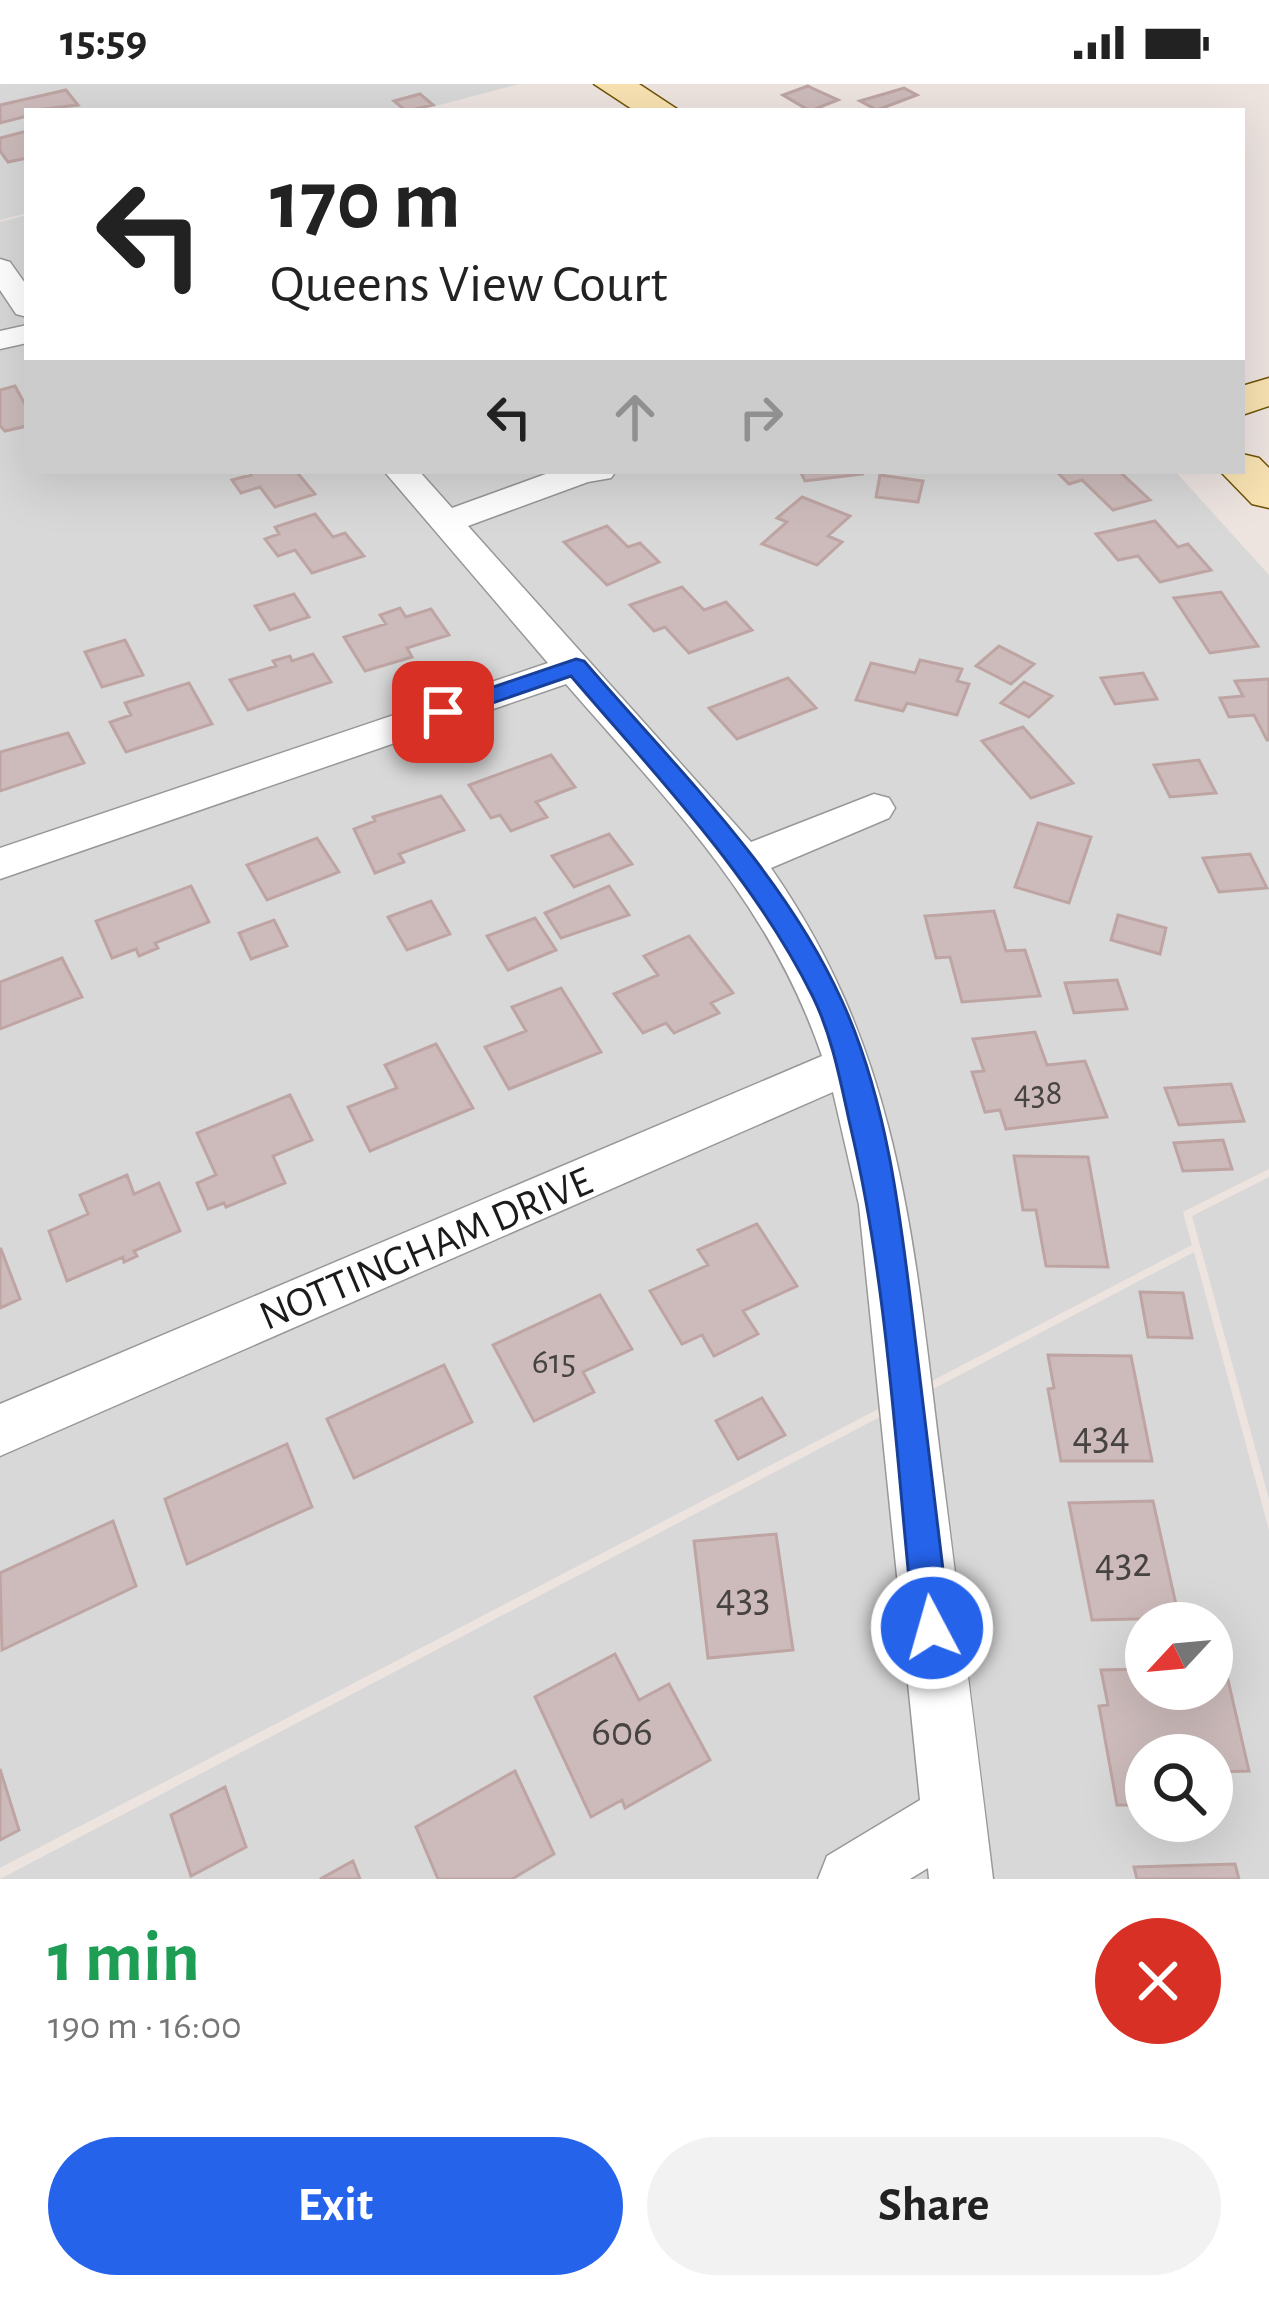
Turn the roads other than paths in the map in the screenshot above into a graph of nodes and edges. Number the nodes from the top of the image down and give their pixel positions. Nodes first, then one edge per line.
1 (612, 84) edge
2 (656, 108) edge
3 (0, 268) edge
4 (24, 304) edge
5 (1245, 471) edge
6 (404, 474) edge
7 (578, 474) edge
8 (1269, 494) edge
9 (447, 522) junction
10 (576, 667) junction
11 (874, 808) dead end
12 (744, 862) junction
13 (0, 864) edge
14 (850, 1064) junction
15 (0, 1430) edge
16 (954, 1816) junction
17 (850, 1879) edge
18 (961, 1879) edge

1 - 2 main road
3 - 4 street
5 - 8 main road
6 - 9 street
7 - 9 street
9 - 10 street
10 - 12 street
10 - 13 street
11 - 12 street
12 - 14 street
14 - 15 street, NOTTINGHAM DRIVE
14 - 16 street
16 - 17 street
16 - 18 street

